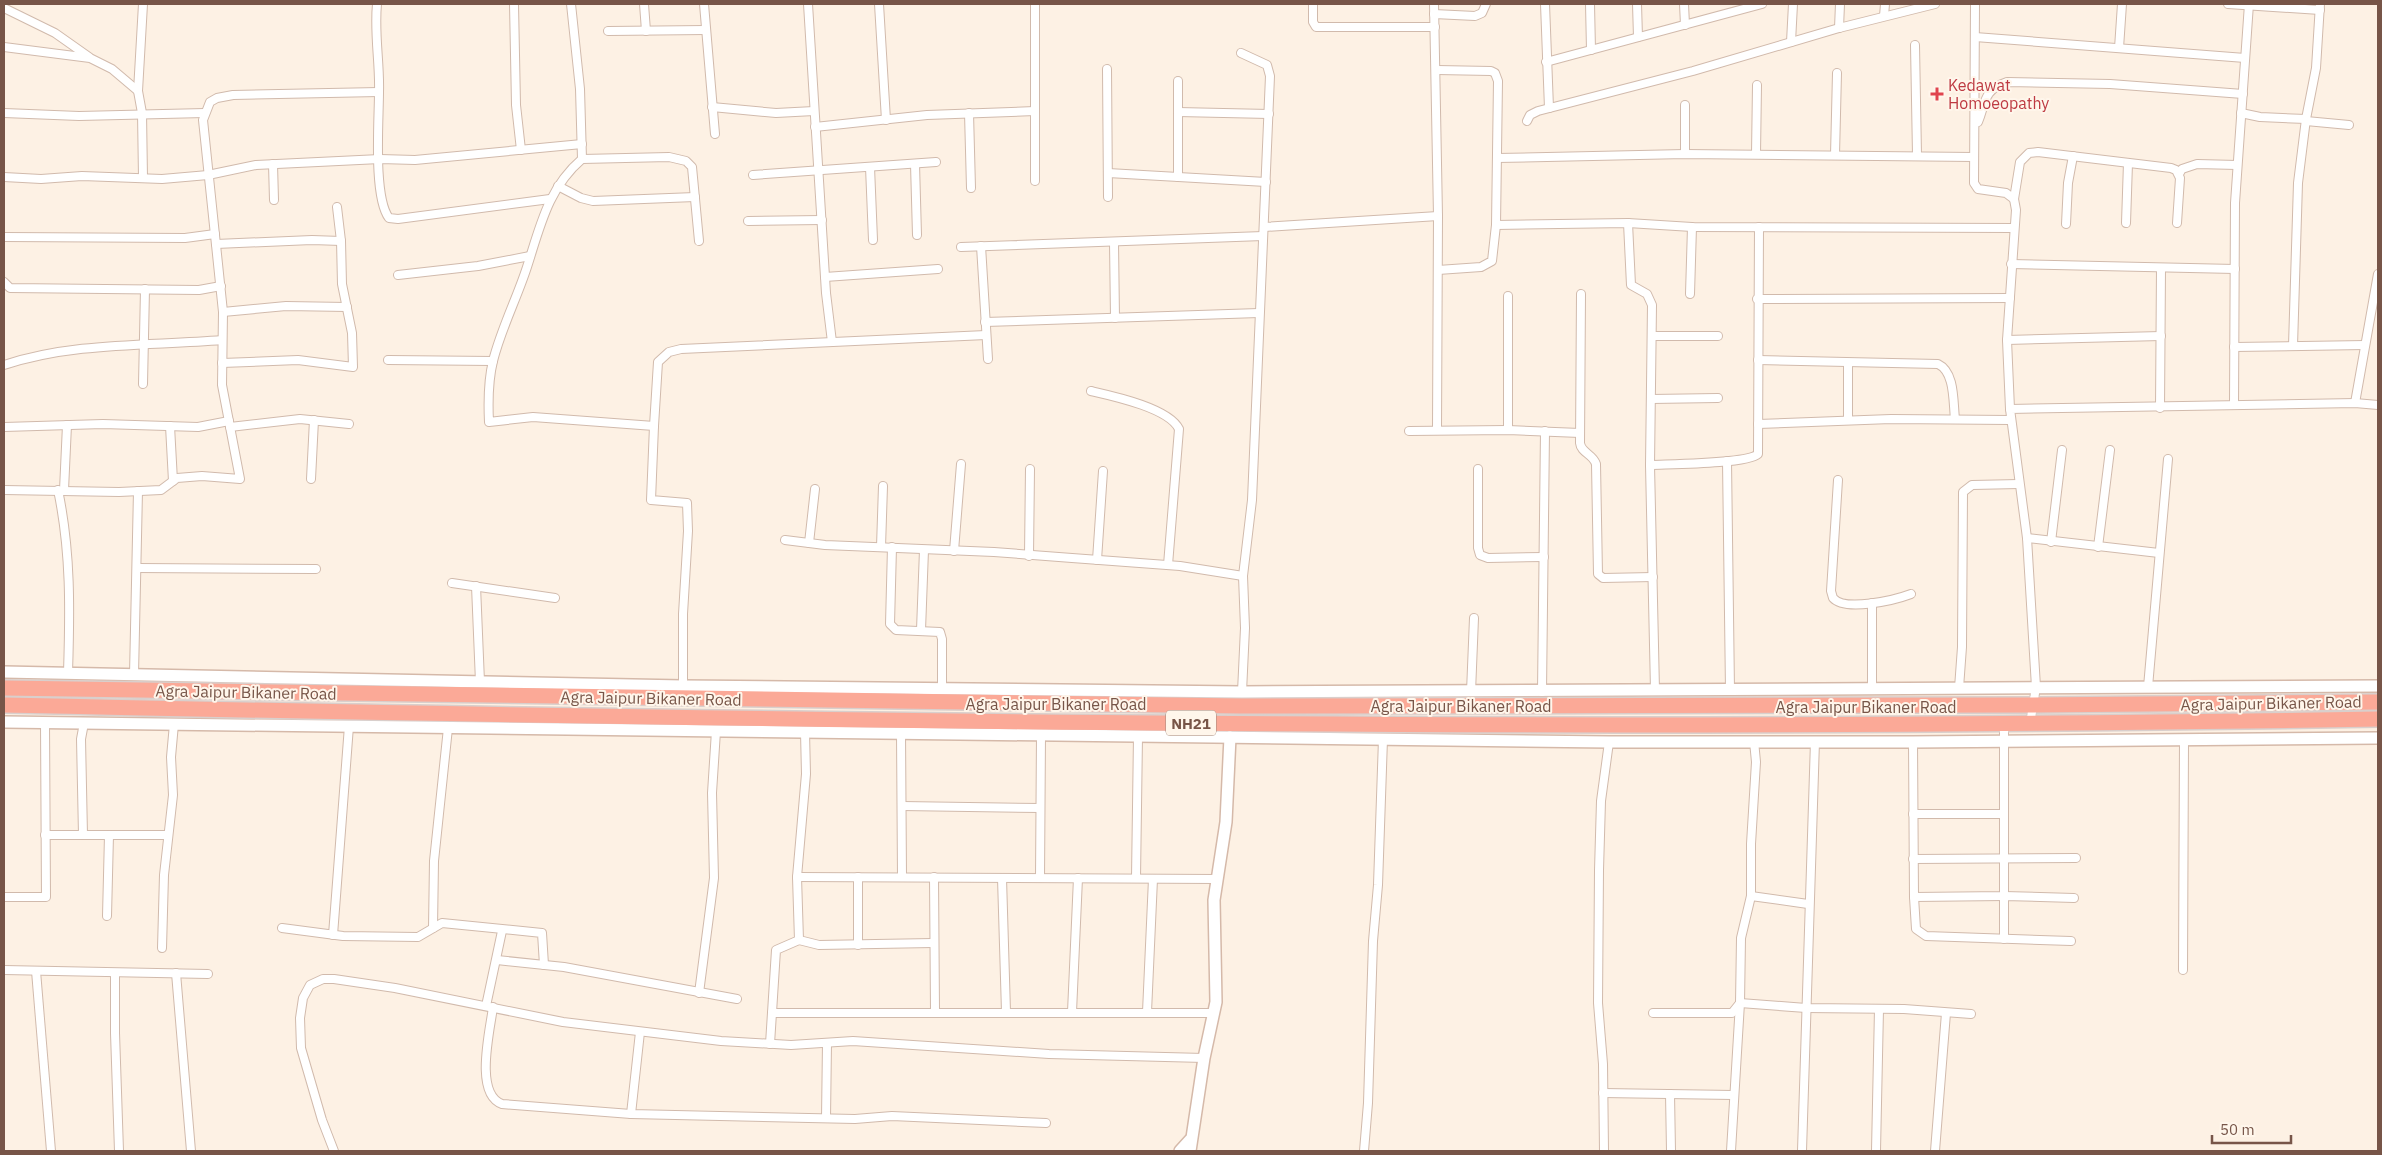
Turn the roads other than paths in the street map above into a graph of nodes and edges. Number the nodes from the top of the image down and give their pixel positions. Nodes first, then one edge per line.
1 (143, 4) edge
2 (377, 4) edge
3 (514, 4) edge
4 (571, 4) edge
5 (644, 4) edge
6 (704, 4) edge
7 (808, 4) edge
8 (879, 4) edge
9 (1035, 4) edge
10 (1313, 4) edge
11 (1434, 4) edge
12 (1486, 4) edge
13 (1545, 4) edge
14 (1590, 4) edge
15 (1636, 4) edge
16 (1684, 4) edge
17 (1762, 4) edge
18 (1793, 4) edge
19 (1840, 4) edge
20 (1885, 4) edge
21 (1932, 4) edge
22 (1976, 4) edge
23 (2122, 4) edge
24 (2228, 4) edge
25 (2249, 5) edge
26 (2320, 7) edge
27 (4, 8) edge
28 (1434, 14) junction
29 (1884, 16) junction
30 (1685, 25) junction
31 (1435, 27) junction
32 (1839, 28) junction
33 (646, 30) junction
34 (706, 30) junction
35 (608, 31) dead end
36 (1638, 37) junction
37 (1976, 37) junction
38 (1791, 42) junction
39 (1915, 45) dead end
40 (4, 47) edge
41 (2119, 48) junction
42 (1591, 50) junction
43 (1241, 53) dead end
44 (90, 58) junction
45 (2245, 58) junction
46 (1546, 62) junction
47 (1107, 69) dead end
48 (1437, 70) junction
49 (1837, 73) dead end
50 (1178, 81) dead end
51 (1757, 85) dead end
52 (138, 91) junction
53 (380, 92) junction
54 (2243, 94) junction
55 (1685, 105) dead end
56 (712, 107) junction
57 (1548, 108) junction
58 (1035, 110) junction
59 (814, 111) junction
60 (1178, 112) junction
61 (4, 113) edge
62 (142, 113) junction
63 (205, 113) junction
64 (969, 113) junction
65 (2241, 113) junction
66 (1269, 114) junction
67 (886, 120) junction
68 (2306, 120) junction
69 (1527, 121) dead end
70 (2349, 125) dead end
71 (815, 127) junction
72 (1976, 128) junction
73 (715, 134) dead end
74 (582, 144) junction
75 (521, 150) junction
76 (1684, 154) junction
77 (1756, 154) junction
78 (1835, 155) junction
79 (1917, 155) junction
80 (2073, 156) junction
81 (1974, 157) junction
82 (1497, 158) junction
83 (380, 159) junction
84 (582, 159) junction
85 (936, 162) dead end
86 (2128, 163) junction
87 (273, 164) junction
88 (915, 164) junction
89 (2237, 165) junction
90 (870, 167) junction
91 (818, 171) junction
92 (1108, 173) junction
93 (2179, 174) junction
94 (208, 175) junction
95 (753, 175) dead end
96 (4, 177) edge
97 (1178, 177) junction
98 (143, 178) junction
99 (1035, 181) dead end
100 (1266, 182) junction
101 (558, 186) junction
102 (971, 188) dead end
103 (695, 197) junction
104 (1108, 197) dead end
105 (550, 199) junction
106 (2014, 199) junction
107 (274, 200) dead end
108 (337, 207) dead end
109 (1438, 216) junction
110 (822, 220) junction
111 (748, 221) dead end
112 (1628, 223) junction
113 (2126, 223) dead end
114 (2177, 223) dead end
115 (1496, 224) junction
116 (2066, 224) dead end
117 (1692, 227) junction
118 (1758, 227) junction
119 (1264, 228) junction
120 (2014, 228) junction
121 (215, 234) junction
122 (917, 235) dead end
123 (1263, 236) junction
124 (4, 237) edge
125 (873, 240) dead end
126 (699, 241) dead end
127 (341, 242) junction
128 (1114, 242) junction
129 (216, 244) junction
130 (981, 246) junction
131 (962, 247) dead end
132 (530, 256) junction
133 (2011, 264) junction
134 (2161, 268) junction
135 (938, 269) dead end
136 (2235, 269) junction
137 (1438, 270) junction
138 (2378, 274) edge
139 (398, 275) dead end
140 (825, 277) junction
141 (4, 282) edge
142 (220, 286) junction
143 (145, 289) junction
144 (1581, 294) dead end
145 (1690, 294) dead end
146 (1508, 296) dead end
147 (2010, 298) junction
148 (1757, 299) junction
149 (347, 306) junction
150 (223, 312) junction
151 (1259, 314) junction
152 (1115, 318) junction
153 (986, 322) junction
154 (986, 335) junction
155 (1653, 336) junction
156 (1718, 336) dead end
157 (2161, 336) junction
158 (222, 340) junction
159 (2007, 340) junction
160 (832, 342) junction
161 (143, 345) junction
162 (2365, 345) junction
163 (2293, 346) junction
164 (2234, 347) junction
165 (988, 359) dead end
166 (388, 360) dead end
167 (1758, 360) junction
168 (493, 361) junction
169 (1848, 362) junction
170 (222, 363) junction
171 (4, 365) edge
172 (143, 384) dead end
173 (1091, 391) dead end
174 (1718, 398) dead end
175 (1651, 399) junction
176 (2355, 403) junction
177 (2234, 405) junction
178 (2378, 405) edge
179 (2160, 408) junction
180 (2010, 409) junction
181 (1955, 418) junction
182 (314, 420) junction
183 (1848, 420) junction
184 (2010, 420) junction
185 (230, 424) junction
186 (349, 424) dead end
187 (1758, 424) junction
188 (66, 425) junction
189 (170, 426) junction
190 (654, 426) junction
191 (4, 427) edge
192 (1438, 430) junction
193 (1508, 430) junction
194 (1409, 431) dead end
195 (1545, 431) junction
196 (1580, 433) junction
197 (2062, 450) dead end
198 (2110, 450) dead end
199 (2168, 459) dead end
200 (1727, 461) junction
201 (961, 464) dead end
202 (1650, 465) junction
203 (1478, 468) dead end
204 (1030, 470) dead end
205 (1104, 471) dead end
206 (311, 479) dead end
207 (1838, 480) dead end
208 (173, 481) junction
209 (2019, 484) junction
210 (883, 486) dead end
211 (815, 488) dead end
212 (4, 490) edge
213 (61, 490) junction
214 (138, 491) junction
215 (2027, 538) junction
216 (785, 540) dead end
217 (2051, 542) junction
218 (809, 543) junction
219 (881, 547) junction
220 (2098, 547) junction
221 (892, 548) junction
222 (924, 550) junction
223 (954, 551) junction
224 (2159, 553) junction
225 (1029, 556) junction
226 (1544, 557) junction
227 (1097, 560) junction
228 (1168, 566) junction
229 (137, 568) junction
230 (316, 568) dead end
231 (1243, 576) junction
232 (1653, 577) junction
233 (452, 583) dead end
234 (476, 586) junction
235 (1911, 594) dead end
236 (555, 598) dead end
237 (1872, 603) junction
238 (1474, 618) dead end
239 (921, 630) junction
240 (4, 672) edge
241 (68, 674) junction
242 (134, 674) junction
243 (480, 682) junction
244 (684, 686) junction
245 (2378, 686) edge
246 (2036, 687) junction
247 (2148, 687) junction
248 (4, 688) edge
249 (1960, 688) junction
250 (942, 689) junction
251 (1872, 689) junction
252 (1655, 690) junction
253 (1730, 690) junction
254 (1242, 692) junction
255 (1471, 692) junction
256 (1542, 692) junction
257 (2378, 702) edge
258 (4, 705) edge
259 (2033, 705) junction
260 (2378, 719) edge
261 (4, 722) edge
262 (45, 723) junction
263 (84, 723) junction
264 (174, 724) junction
265 (2004, 724) junction
266 (2030, 724) junction
267 (349, 726) junction
268 (448, 728) junction
269 (716, 731) junction
270 (805, 732) junction
271 (901, 733) junction
272 (1040, 735) junction
273 (1138, 736) junction
274 (1230, 737) junction
275 (2378, 738) edge
276 (1383, 739) junction
277 (2184, 740) junction
278 (2005, 741) junction
279 (1609, 742) junction
280 (1754, 742) junction
281 (1815, 742) junction
282 (1913, 742) junction
283 (902, 806) junction
284 (1040, 808) junction
285 (1913, 814) junction
286 (2003, 814) junction
287 (45, 835) junction
288 (83, 835) junction
289 (108, 835) junction
290 (168, 835) junction
291 (2076, 858) dead end
292 (1914, 859) junction
293 (2003, 859) junction
294 (797, 877) junction
295 (858, 877) junction
296 (902, 877) junction
297 (934, 877) junction
298 (1002, 878) junction
299 (1040, 878) junction
300 (1078, 878) junction
301 (1136, 878) junction
302 (1153, 878) junction
303 (1217, 879) junction
304 (1751, 896) junction
305 (2004, 896) junction
306 (4, 897) edge
307 (1914, 897) junction
308 (2074, 898) dead end
309 (1808, 904) junction
310 (108, 916) dead end
311 (282, 928) dead end
312 (433, 928) junction
313 (502, 931) junction
314 (333, 935) junction
315 (2004, 939) junction
316 (799, 940) junction
317 (2071, 941) dead end
318 (934, 943) junction
319 (858, 944) junction
320 (162, 948) dead end
321 (497, 960) junction
322 (544, 965) junction
323 (4, 970) edge
324 (2183, 970) dead end
325 (36, 971) junction
326 (115, 973) junction
327 (176, 973) junction
328 (208, 974) dead end
329 (699, 993) junction
330 (737, 999) dead end
331 (1740, 1004) junction
332 (490, 1007) junction
333 (1806, 1008) junction
334 (1879, 1009) junction
335 (935, 1011) junction
336 (1006, 1012) junction
337 (1072, 1012) junction
338 (1147, 1012) junction
339 (772, 1013) junction
340 (1214, 1013) junction
341 (1653, 1013) dead end
342 (1946, 1013) junction
343 (1971, 1014) dead end
344 (640, 1032) junction
345 (827, 1043) junction
346 (770, 1044) junction
347 (1204, 1058) junction
348 (1603, 1093) junction
349 (1670, 1094) junction
350 (1734, 1095) junction
351 (631, 1114) junction
352 (826, 1118) junction
353 (1046, 1123) dead end
354 (1190, 1146) edge
355 (51, 1151) edge
356 (119, 1151) edge
357 (190, 1151) edge
358 (334, 1151) edge
359 (1180, 1151) edge
360 (1364, 1151) edge
361 (1604, 1151) edge
362 (1671, 1151) edge
363 (1731, 1151) edge
364 (1802, 1151) edge
365 (1876, 1151) edge
366 (1935, 1151) edge

1 - 52 street
2 - 53 street
3 - 75 street
4 - 74 street
5 - 33 street
6 - 34 street
7 - 59 street
8 - 67 street
9 - 58 street
10 - 31 street
11 - 28 street
12 - 28 street
13 - 46 street
14 - 42 street
15 - 36 street
16 - 30 street
17 - 30 street
18 - 38 street
19 - 32 street
20 - 29 street
21 - 29 street
22 - 37 street
23 - 41 street
24 - 25 street
25 - 26 street
25 - 45 street
26 - 68 street
27 - 44 street
28 - 31 street
29 - 32 street
30 - 36 street
31 - 48 street
32 - 38 street
33 - 34 street
33 - 35 street
34 - 56 street
36 - 42 street
37 - 41 street
37 - 72 street
38 - 57 street
39 - 79 street
40 - 44 street
41 - 45 street
42 - 46 street
43 - 66 street
44 - 52 street
45 - 54 street
46 - 57 street
47 - 92 street
48 - 82 street
48 - 109 street
49 - 78 street
50 - 60 street
51 - 77 street
52 - 62 street
53 - 63 street
53 - 83 street
54 - 65 street
54 - 72 street
55 - 76 street
56 - 59 street
56 - 73 street
57 - 69 street
58 - 64 street
58 - 99 street
59 - 71 street
60 - 66 street
60 - 97 street
61 - 62 street
62 - 63 street
62 - 98 street
63 - 94 street
64 - 67 street
64 - 102 street
65 - 68 street
65 - 89 street
66 - 100 street
67 - 71 street
68 - 70 street
68 - 163 street
71 - 91 street
72 - 81 street
74 - 75 street
74 - 84 street
75 - 83 street
76 - 77 street
76 - 82 street
77 - 78 street
78 - 79 street
79 - 81 street
80 - 86 street
80 - 106 street
80 - 116 street
81 - 106 street
82 - 115 street
83 - 87 street
83 - 105 street
84 - 101 street
84 - 103 street
85 - 88 street
86 - 93 street
86 - 113 street
87 - 94 street
87 - 107 street
88 - 90 street
88 - 122 street
89 - 93 street
89 - 136 street
90 - 91 street
90 - 125 street
91 - 95 street
91 - 110 street
92 - 97 street
92 - 104 street
93 - 114 street
94 - 98 street
94 - 121 street
96 - 98 street
97 - 100 street
100 - 119 street
101 - 103 street
101 - 105 street
103 - 126 street
105 - 132 street
106 - 120 street
108 - 127 street
109 - 119 street
109 - 137 street
110 - 111 street
110 - 140 street
112 - 115 street
112 - 117 street
112 - 155 street
115 - 137 street
117 - 118 street
117 - 145 street
118 - 120 street
118 - 148 street
119 - 123 street
120 - 133 street
121 - 124 street
121 - 129 street
123 - 128 street
123 - 151 street
127 - 129 street
127 - 149 street
128 - 130 street
128 - 152 street
129 - 142 street
130 - 131 street
130 - 153 street
132 - 139 street
132 - 168 street
133 - 134 street
133 - 147 street
134 - 136 street
134 - 157 street
135 - 140 street
136 - 164 street
137 - 192 street
138 - 162 street
140 - 160 street
141 - 143 street
142 - 143 street
142 - 150 street
143 - 161 street
144 - 196 street
146 - 193 street
147 - 148 street
147 - 159 street
148 - 167 street
149 - 150 street
149 - 170 street
150 - 158 street
151 - 152 street
151 - 231 street
152 - 153 street
153 - 154 street
154 - 160 street
154 - 165 street
155 - 156 street
155 - 175 street
157 - 159 street
157 - 179 street
158 - 161 street
158 - 170 street
159 - 180 street
160 - 190 street
161 - 171 street
161 - 172 street
162 - 163 street
162 - 176 street
163 - 164 street
164 - 177 street
166 - 168 street
167 - 169 street
167 - 187 street
168 - 190 street
169 - 181 street
169 - 183 street
170 - 185 street
173 - 228 street
174 - 175 street
175 - 202 street
176 - 177 street
176 - 178 street
177 - 179 street
179 - 180 street
180 - 184 street
181 - 183 street
181 - 184 street
182 - 185 street
182 - 186 street
182 - 206 street
183 - 187 street
184 - 209 street
185 - 189 street
185 - 208 street
187 - 200 street
188 - 189 street
188 - 191 street
188 - 213 street
189 - 208 street
190 - 244 street
192 - 193 street
192 - 194 street
193 - 195 street
195 - 196 street
195 - 226 street
196 - 232 street
197 - 217 street
198 - 220 street
199 - 224 street
200 - 202 street
200 - 253 street
201 - 223 street
202 - 232 street
203 - 226 street
204 - 225 street
205 - 227 street
207 - 237 street
208 - 214 street
209 - 215 street
209 - 249 street
210 - 219 street
211 - 218 street
212 - 213 street
213 - 214 street
213 - 241 street
214 - 229 street
215 - 217 street
215 - 246 street
216 - 218 street
217 - 220 street
218 - 219 street
219 - 221 street
220 - 224 street
221 - 222 street
221 - 239 street
222 - 223 street
222 - 239 street
223 - 225 street
224 - 247 street
225 - 227 street
226 - 256 street
227 - 228 street
228 - 231 street
229 - 230 street
229 - 242 street
231 - 254 street
232 - 252 street
233 - 234 street
234 - 236 street
234 - 243 street
235 - 237 street
237 - 251 street
238 - 255 street
239 - 250 street
240 - 241 street
241 - 242 street
242 - 243 street
243 - 244 street
244 - 250 street
245 - 247 street
246 - 247 street
246 - 249 street
246 - 259 street
248 - 259 highway, Agra Jaipur Bikaner Road / NH21
249 - 251 street
250 - 254 street
251 - 253 street
252 - 253 street
252 - 256 street
254 - 255 street
255 - 256 street
257 - 259 highway, Agra Jaipur Bikaner Road / NH21
258 - 265 highway, Agra Jaipur Bikaner Road / NH21
259 - 266 street
260 - 266 highway, Agra Jaipur Bikaner Road / NH21
261 - 262 street
262 - 263 street
262 - 287 street
263 - 264 street
263 - 288 street
264 - 267 street
264 - 290 street
265 - 266 highway, Agra Jaipur Bikaner Road / NH21
265 - 278 street
267 - 268 street
267 - 314 street
268 - 269 street
268 - 312 street
269 - 270 street
269 - 329 street
270 - 271 street
270 - 294 street
271 - 272 street
271 - 283 street
272 - 273 street
272 - 284 street
273 - 274 street
273 - 301 street
274 - 276 street
274 - 303 street
275 - 277 street
276 - 279 street
276 - 360 street
277 - 278 street
277 - 324 street
278 - 282 street
278 - 286 street
279 - 280 street
279 - 348 street
280 - 281 street
280 - 304 street
281 - 282 street
281 - 309 street
282 - 285 street
283 - 284 street
283 - 296 street
284 - 299 street
285 - 286 street
285 - 292 street
286 - 293 street
287 - 288 street
287 - 306 street
288 - 289 street
289 - 290 street
289 - 310 street
290 - 320 street
291 - 293 street
292 - 293 street
292 - 307 street
293 - 305 street
294 - 295 street
294 - 316 street
295 - 296 street
295 - 319 street
296 - 297 street
297 - 298 street
297 - 318 street
298 - 299 street
298 - 336 street
299 - 300 street
300 - 301 street
300 - 337 street
301 - 302 street
302 - 303 street
302 - 338 street
303 - 340 street
304 - 309 street
304 - 331 street
305 - 307 street
305 - 308 street
305 - 315 street
307 - 315 street
309 - 333 street
311 - 314 street
312 - 313 street
312 - 314 street
313 - 321 street
313 - 322 street
315 - 317 street
316 - 319 street
316 - 339 street
318 - 319 street
318 - 335 street
321 - 322 street
321 - 332 street
322 - 329 street
323 - 325 street
325 - 326 street
325 - 355 street
326 - 327 street
326 - 356 street
327 - 328 street
327 - 357 street
329 - 330 street
331 - 333 street
331 - 341 street
331 - 350 street
332 - 344 street
332 - 351 street
332 - 358 street
333 - 334 street
333 - 364 street
334 - 342 street
334 - 365 street
335 - 336 street
335 - 339 street
336 - 337 street
337 - 338 street
338 - 340 street
339 - 346 street
340 - 347 street
342 - 343 street
342 - 366 street
344 - 346 street
344 - 351 street
345 - 346 street
345 - 347 street
345 - 352 street
347 - 354 street
348 - 349 street
348 - 361 street
349 - 350 street
349 - 362 street
350 - 363 street
351 - 352 street
352 - 353 street
354 - 359 street

